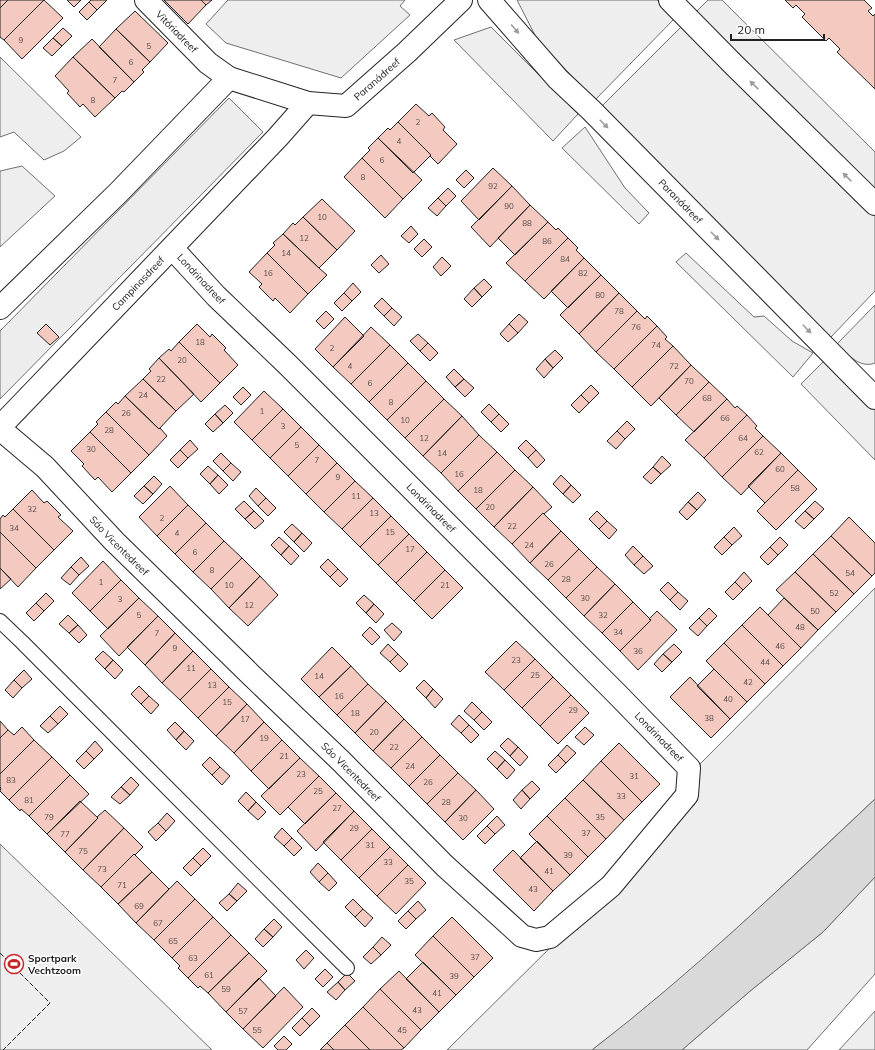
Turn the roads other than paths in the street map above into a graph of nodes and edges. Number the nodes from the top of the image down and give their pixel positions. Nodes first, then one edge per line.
1 (146, 0) edge
2 (461, 0) edge
3 (489, 0) edge
4 (670, 0) edge
5 (208, 63) joint
6 (229, 78) junction
7 (308, 103) junction
8 (875, 204) edge
9 (172, 248) junction
10 (0, 308) edge
11 (873, 393) edge
12 (0, 428) edge
13 (0, 621) edge
14 (689, 768) joint
15 (347, 968) dead end

1 - 5 street, Vitóriadreef
2 - 7 street, Paranádreef
3 -> 11 street, Paranádreef
8 -> 4 street
5 - 6 street, Paranádreef
6 - 7 street, Paranádreef
6 - 10 street
7 - 9 street, Campinasdreef
9 - 12 street, Campinasdreef
9 - 14 street, Londrinadreef
12 - 14 street, Sáo Vicentedreef
13 - 15 lane

